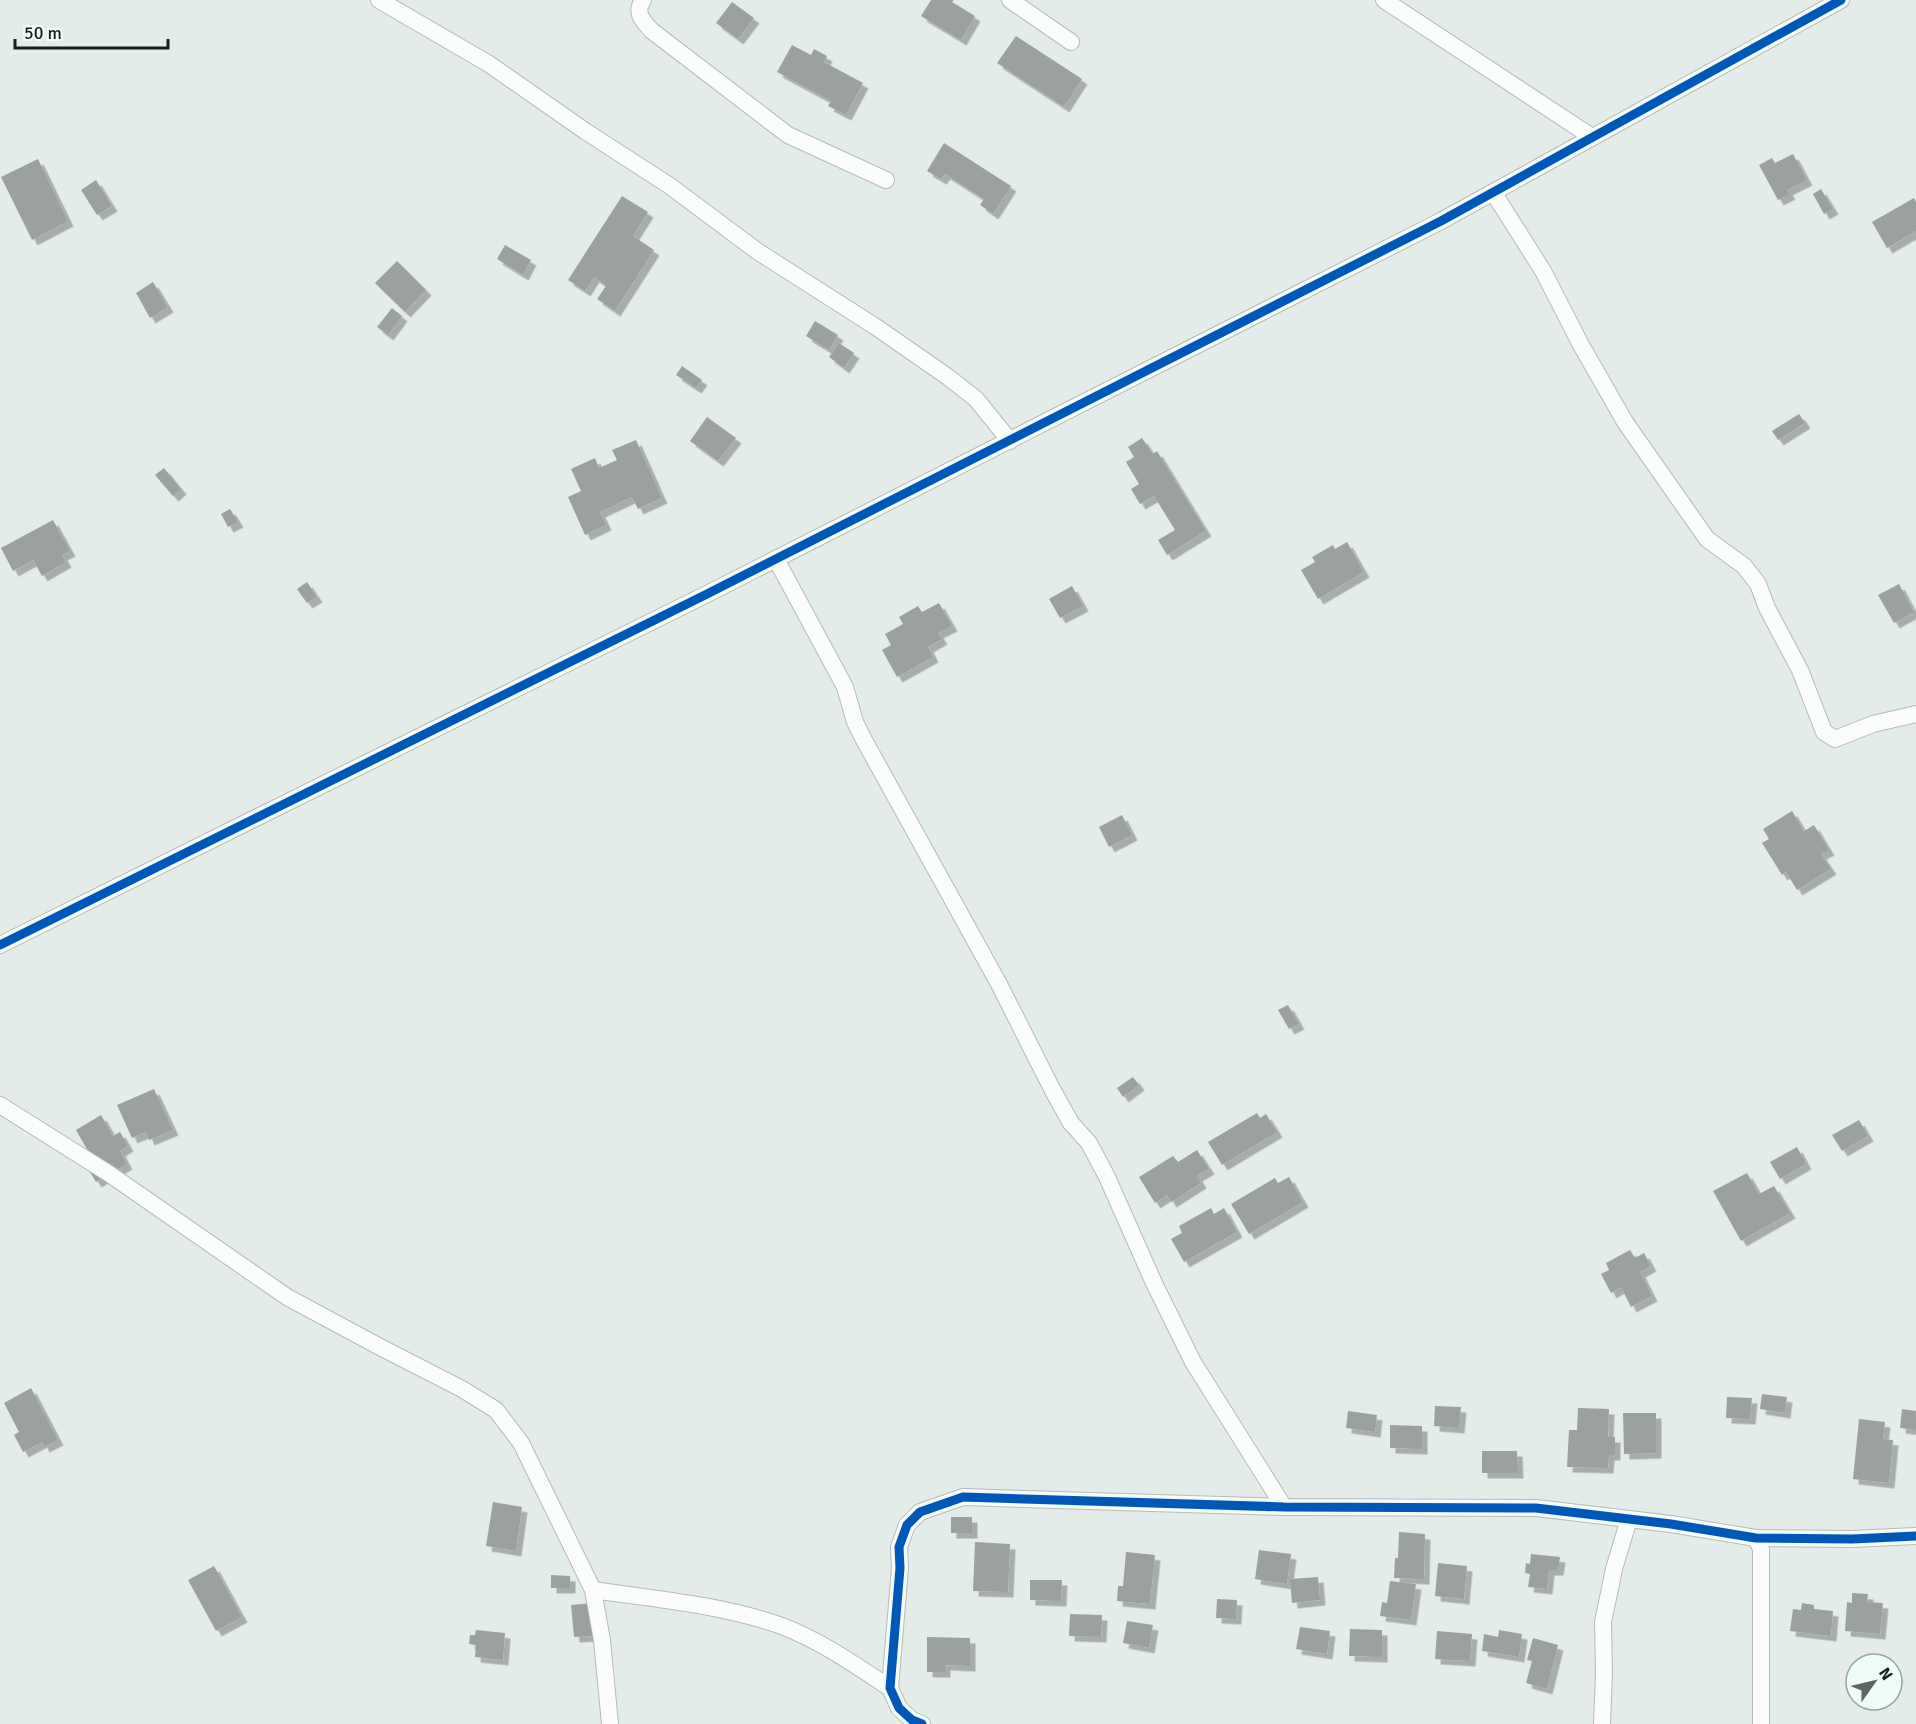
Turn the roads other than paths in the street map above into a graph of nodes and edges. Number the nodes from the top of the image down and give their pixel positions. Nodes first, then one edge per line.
1 (379, 0) edge
2 (643, 0) edge
3 (1010, 0) edge
4 (1384, 0) edge
5 (1841, 0) edge
6 (1071, 42) dead end
7 (1592, 137) junction
8 (886, 180) dead end
9 (1493, 192) junction
10 (1010, 441) junction
11 (776, 559) junction
12 (1916, 714) edge
13 (0, 945) edge
14 (0, 1104) edge
15 (1284, 1507) junction
16 (1629, 1519) junction
17 (1916, 1536) edge
18 (1756, 1538) junction
19 (593, 1590) junction
20 (890, 1688) junction
21 (610, 1724) edge
22 (922, 1724) edge
23 (1602, 1724) edge
24 (1761, 1724) edge

1 - 10 street
2 - 8 street
3 - 6 street
4 - 7 street
5 - 7 street
7 - 9 street
9 - 10 street
9 - 12 street
10 - 11 street
11 - 13 street
11 - 15 street
14 - 19 street
15 - 16 street
15 - 20 street
16 - 18 street
16 - 23 street
17 - 18 street
18 - 24 street
19 - 20 street
19 - 21 street
20 - 22 street

